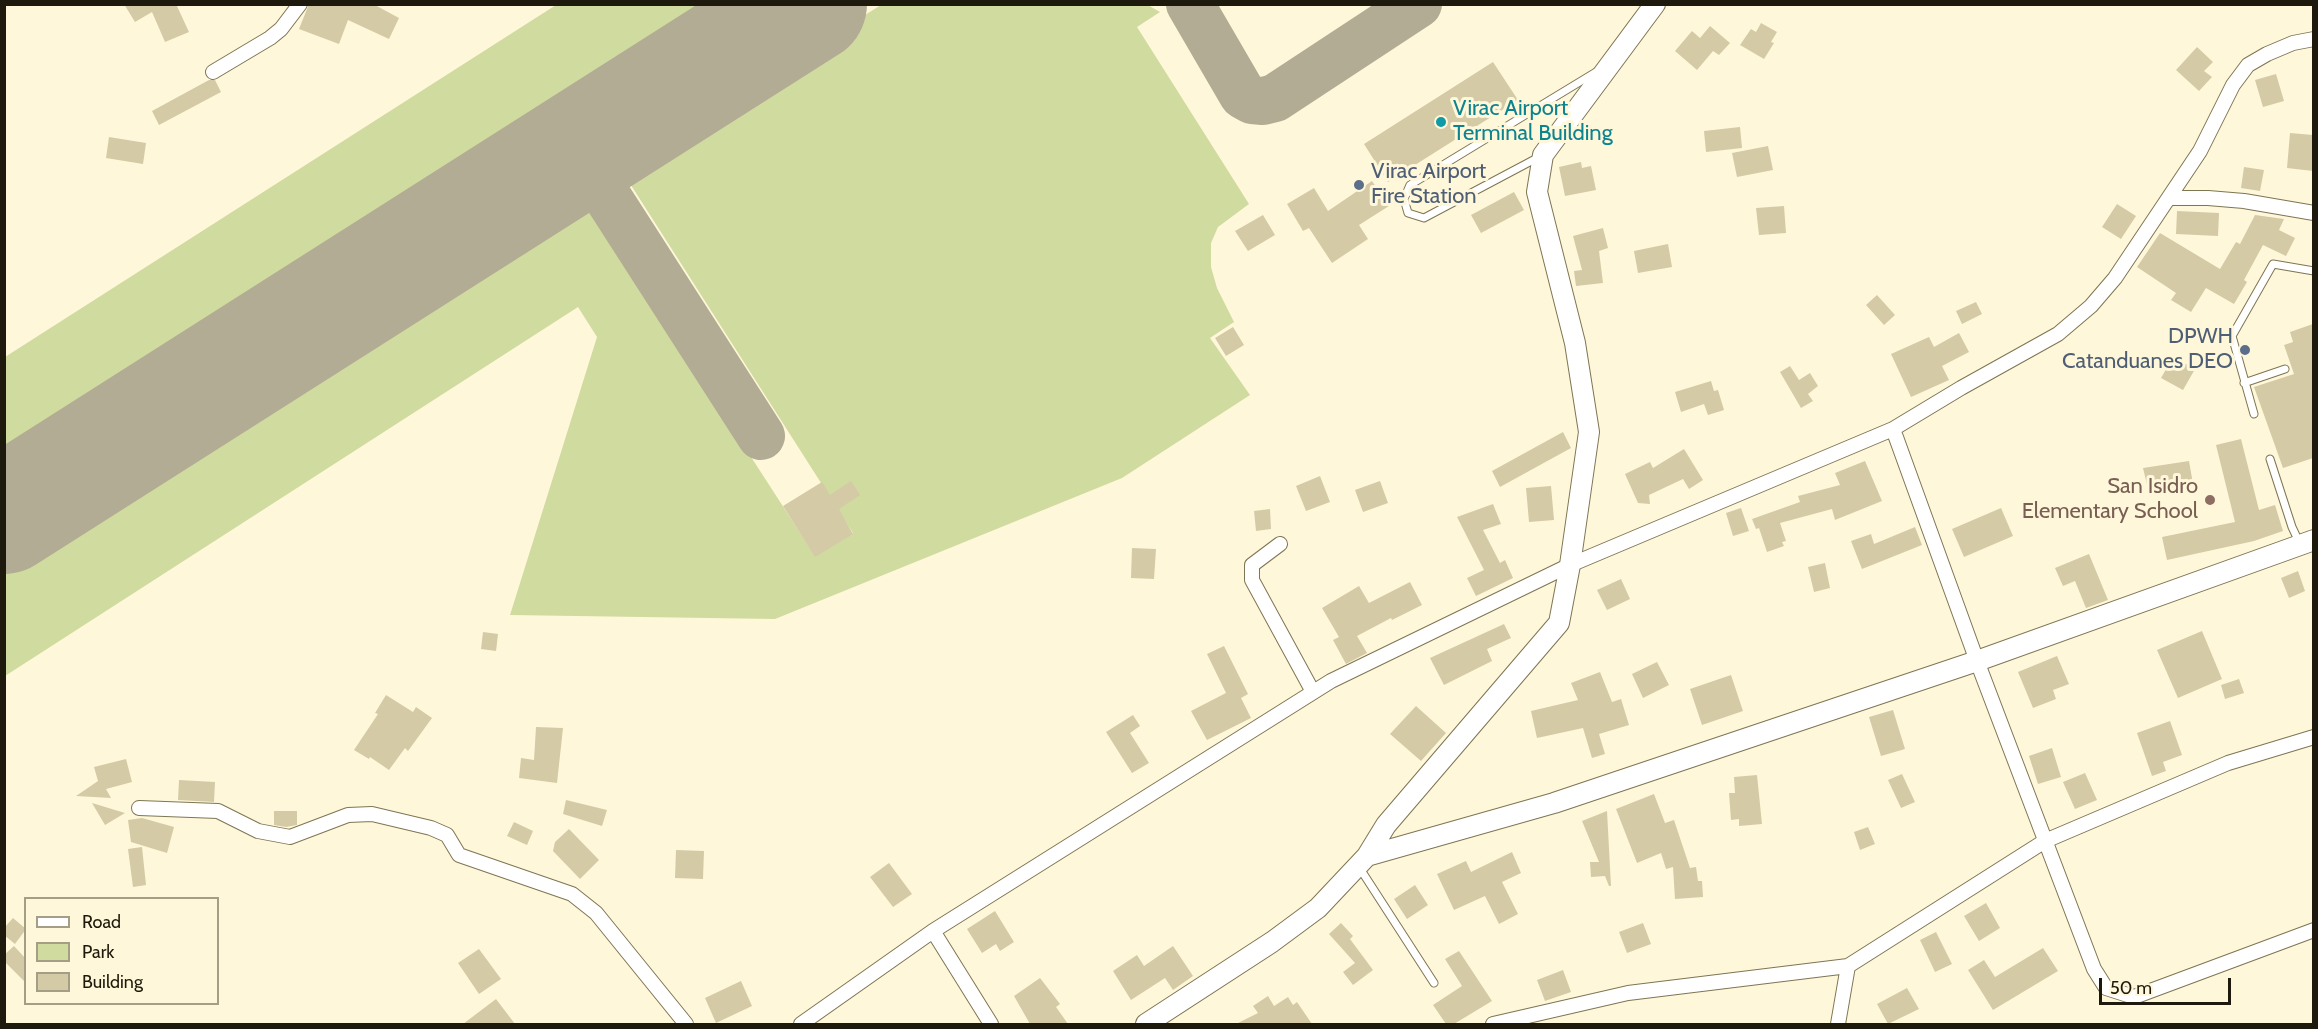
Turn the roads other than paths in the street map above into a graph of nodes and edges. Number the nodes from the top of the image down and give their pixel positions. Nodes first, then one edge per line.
1 (300, 4) edge
2 (1655, 4) edge
3 (2313, 39) edge
4 (1614, 62) junction
5 (213, 72) dead end
6 (1543, 155) junction
7 (2169, 198) junction
8 (2313, 213) edge
9 (2313, 271) edge
10 (2285, 369) dead end
11 (2244, 383) junction
12 (2254, 414) dead end
13 (1893, 429) junction
14 (2270, 459) dead end
15 (2307, 542) edge
16 (1280, 544) dead end
17 (1570, 565) junction
18 (1977, 661) junction
19 (1313, 692) junction
20 (2313, 737) edge
21 (139, 808) dead end
22 (2045, 841) junction
23 (1362, 860) junction
24 (2313, 930) edge
25 (933, 931) junction
26 (1848, 966) junction
27 (1434, 983) dead end
28 (686, 1024) edge
29 (801, 1024) edge
30 (991, 1024) edge
31 (1146, 1024) edge
32 (1493, 1024) edge
33 (1838, 1024) edge

1 - 5 street
2 - 4 street
3 - 7 street
4 - 6 street
4 - 6 lane
6 - 17 street
7 - 8 street
7 - 13 street
9 - 11 lane
10 - 11 lane
11 - 12 lane
13 - 17 street
13 - 18 street
14 - 15 lane
15 - 18 street
16 - 19 street
17 - 19 street
17 - 23 street
18 - 22 street
18 - 23 street
19 - 25 street
20 - 22 street
21 - 28 street
22 - 24 street
22 - 26 street
23 - 27 lane
23 - 31 street
25 - 29 street
25 - 30 street
26 - 32 street
26 - 33 street

